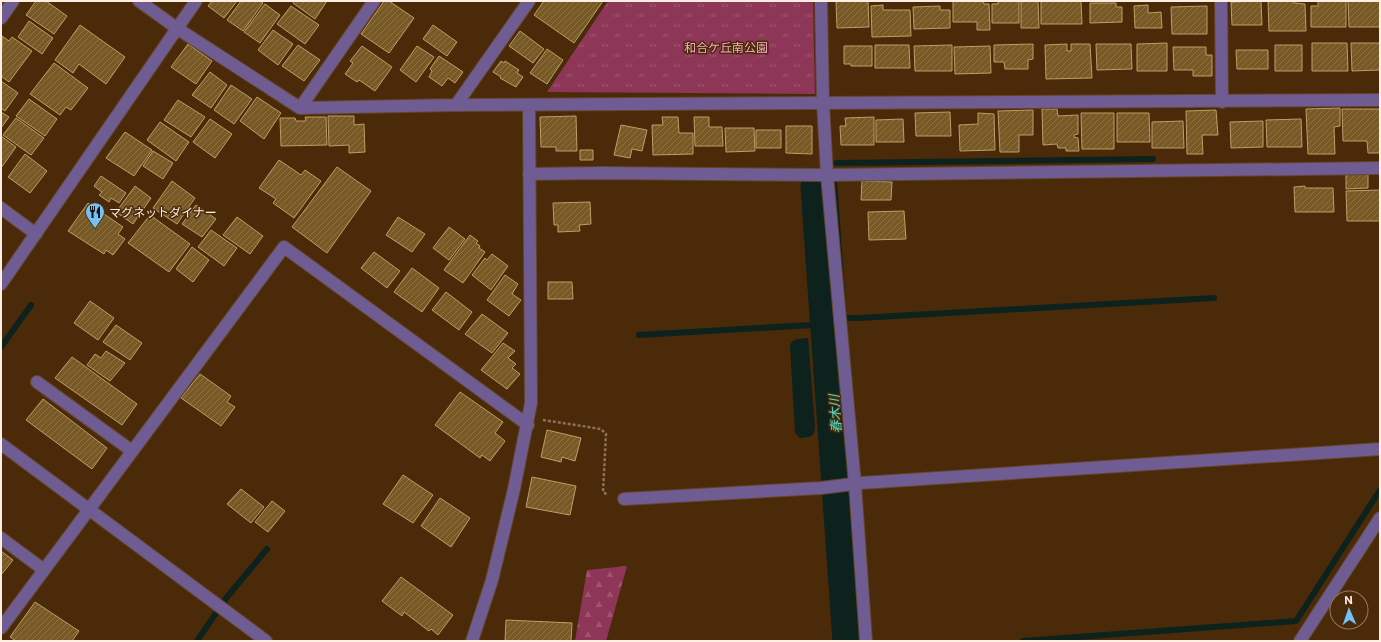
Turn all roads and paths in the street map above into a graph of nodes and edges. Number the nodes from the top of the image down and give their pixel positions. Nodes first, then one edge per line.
1 (13, 1) edge
2 (139, 1) edge
3 (196, 1) edge
4 (374, 1) edge
5 (529, 1) edge
6 (820, 1) edge
7 (1221, 1) edge
8 (1, 18) edge
9 (178, 29) junction
10 (1380, 100) edge
11 (1222, 102) junction
12 (823, 103) junction
13 (456, 105) junction
14 (529, 106) junction
15 (300, 108) junction
16 (1380, 168) edge
17 (529, 174) junction
18 (827, 175) junction
19 (1, 208) edge
20 (36, 234) junction
21 (1, 284) edge
22 (37, 382) dead end
23 (528, 421) junction
24 (1, 444) edge
25 (1380, 449) edge
26 (132, 451) junction
27 (855, 484) junction
28 (624, 499) joint
29 (88, 510) junction
30 (1380, 518) edge
31 (1, 538) edge
32 (44, 570) junction
33 (1, 628) edge
34 (266, 641) edge
35 (472, 641) edge
36 (866, 641) edge
37 (1300, 641) edge

1 - 8 street
2 - 9 street
3 - 9 street
4 - 15 street
5 - 13 street
6 - 12 street
7 - 11 street
9 - 15 street
9 - 20 street
10 - 11 street
11 - 12 street
12 - 14 street
12 - 18 street
13 - 14 street
13 - 15 street
14 - 17 street
16 - 18 street
17 - 18 street
17 - 23 street
18 - 27 street
19 - 20 street
20 - 21 street
22 - 26 street
23 - 26 street
23 - 28 path
23 - 35 street
24 - 29 street
25 - 27 street
26 - 29 street
27 - 28 street
27 - 36 street
29 - 32 street
29 - 34 street
30 - 37 street
31 - 32 street
32 - 33 street

